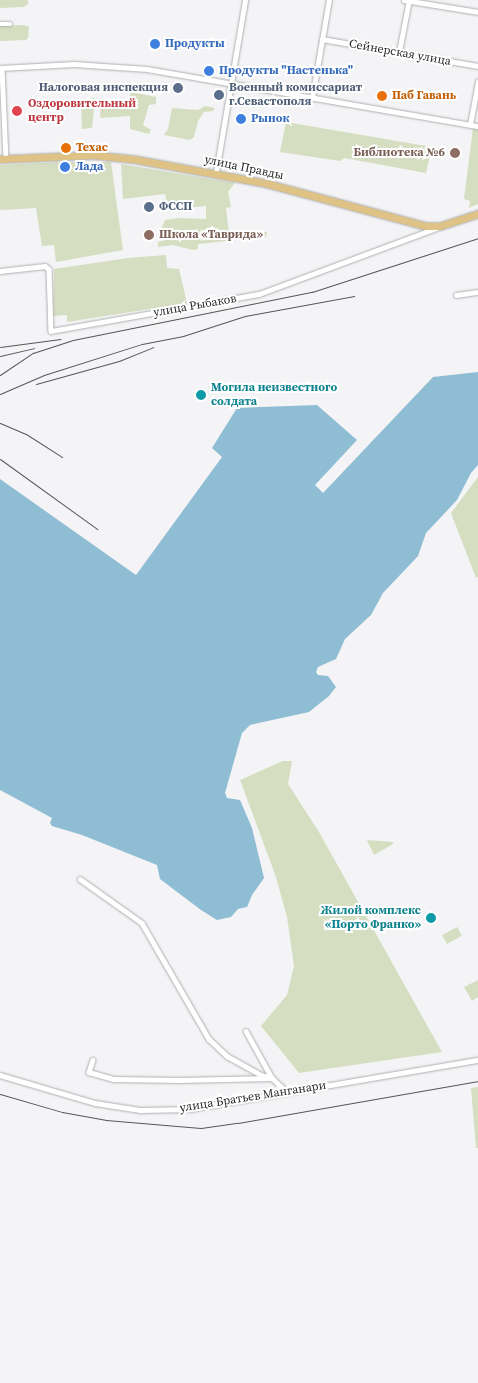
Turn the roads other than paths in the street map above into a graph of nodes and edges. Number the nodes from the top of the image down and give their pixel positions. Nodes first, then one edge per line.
1 (245, 0) edge
2 (328, 0) edge
3 (407, 0) edge
4 (478, 12) edge
5 (0, 24) edge
6 (10, 24) dead end
7 (322, 39) junction
8 (399, 52) junction
9 (478, 66) edge
10 (1, 68) edge
11 (478, 82) edge
12 (231, 84) junction
13 (312, 98) junction
14 (470, 125) junction
15 (478, 126) edge
16 (3, 158) edge
17 (216, 172) junction
18 (478, 214) edge
19 (440, 226) junction
20 (0, 271) edge
21 (478, 292) edge
22 (456, 295) dead end
23 (80, 879) dead end
24 (246, 1031) dead end
25 (93, 1060) dead end
26 (478, 1060) edge
27 (0, 1075) edge
28 (272, 1078) junction
29 (286, 1091) junction

1 - 12 street
2 - 7 street
3 - 4 street
3 - 8 street
5 - 6 street
7 - 8 street, Сейнерская улица
7 - 13 street
8 - 9 street, Сейнерская улица
10 - 12 street
10 - 16 street
11 - 14 street
12 - 13 street
12 - 17 street
13 - 14 street
14 - 15 street
16 - 17 main road, улица Правды
17 - 19 main road, улица Правды
18 - 19 main road, улица Правды
19 - 20 street, улица Рыбаков
21 - 22 street
23 - 28 street
24 - 28 street
25 - 28 street
26 - 29 street, улица Братьев Манганари
27 - 29 street, улица Братьев Манганари
28 - 29 street

